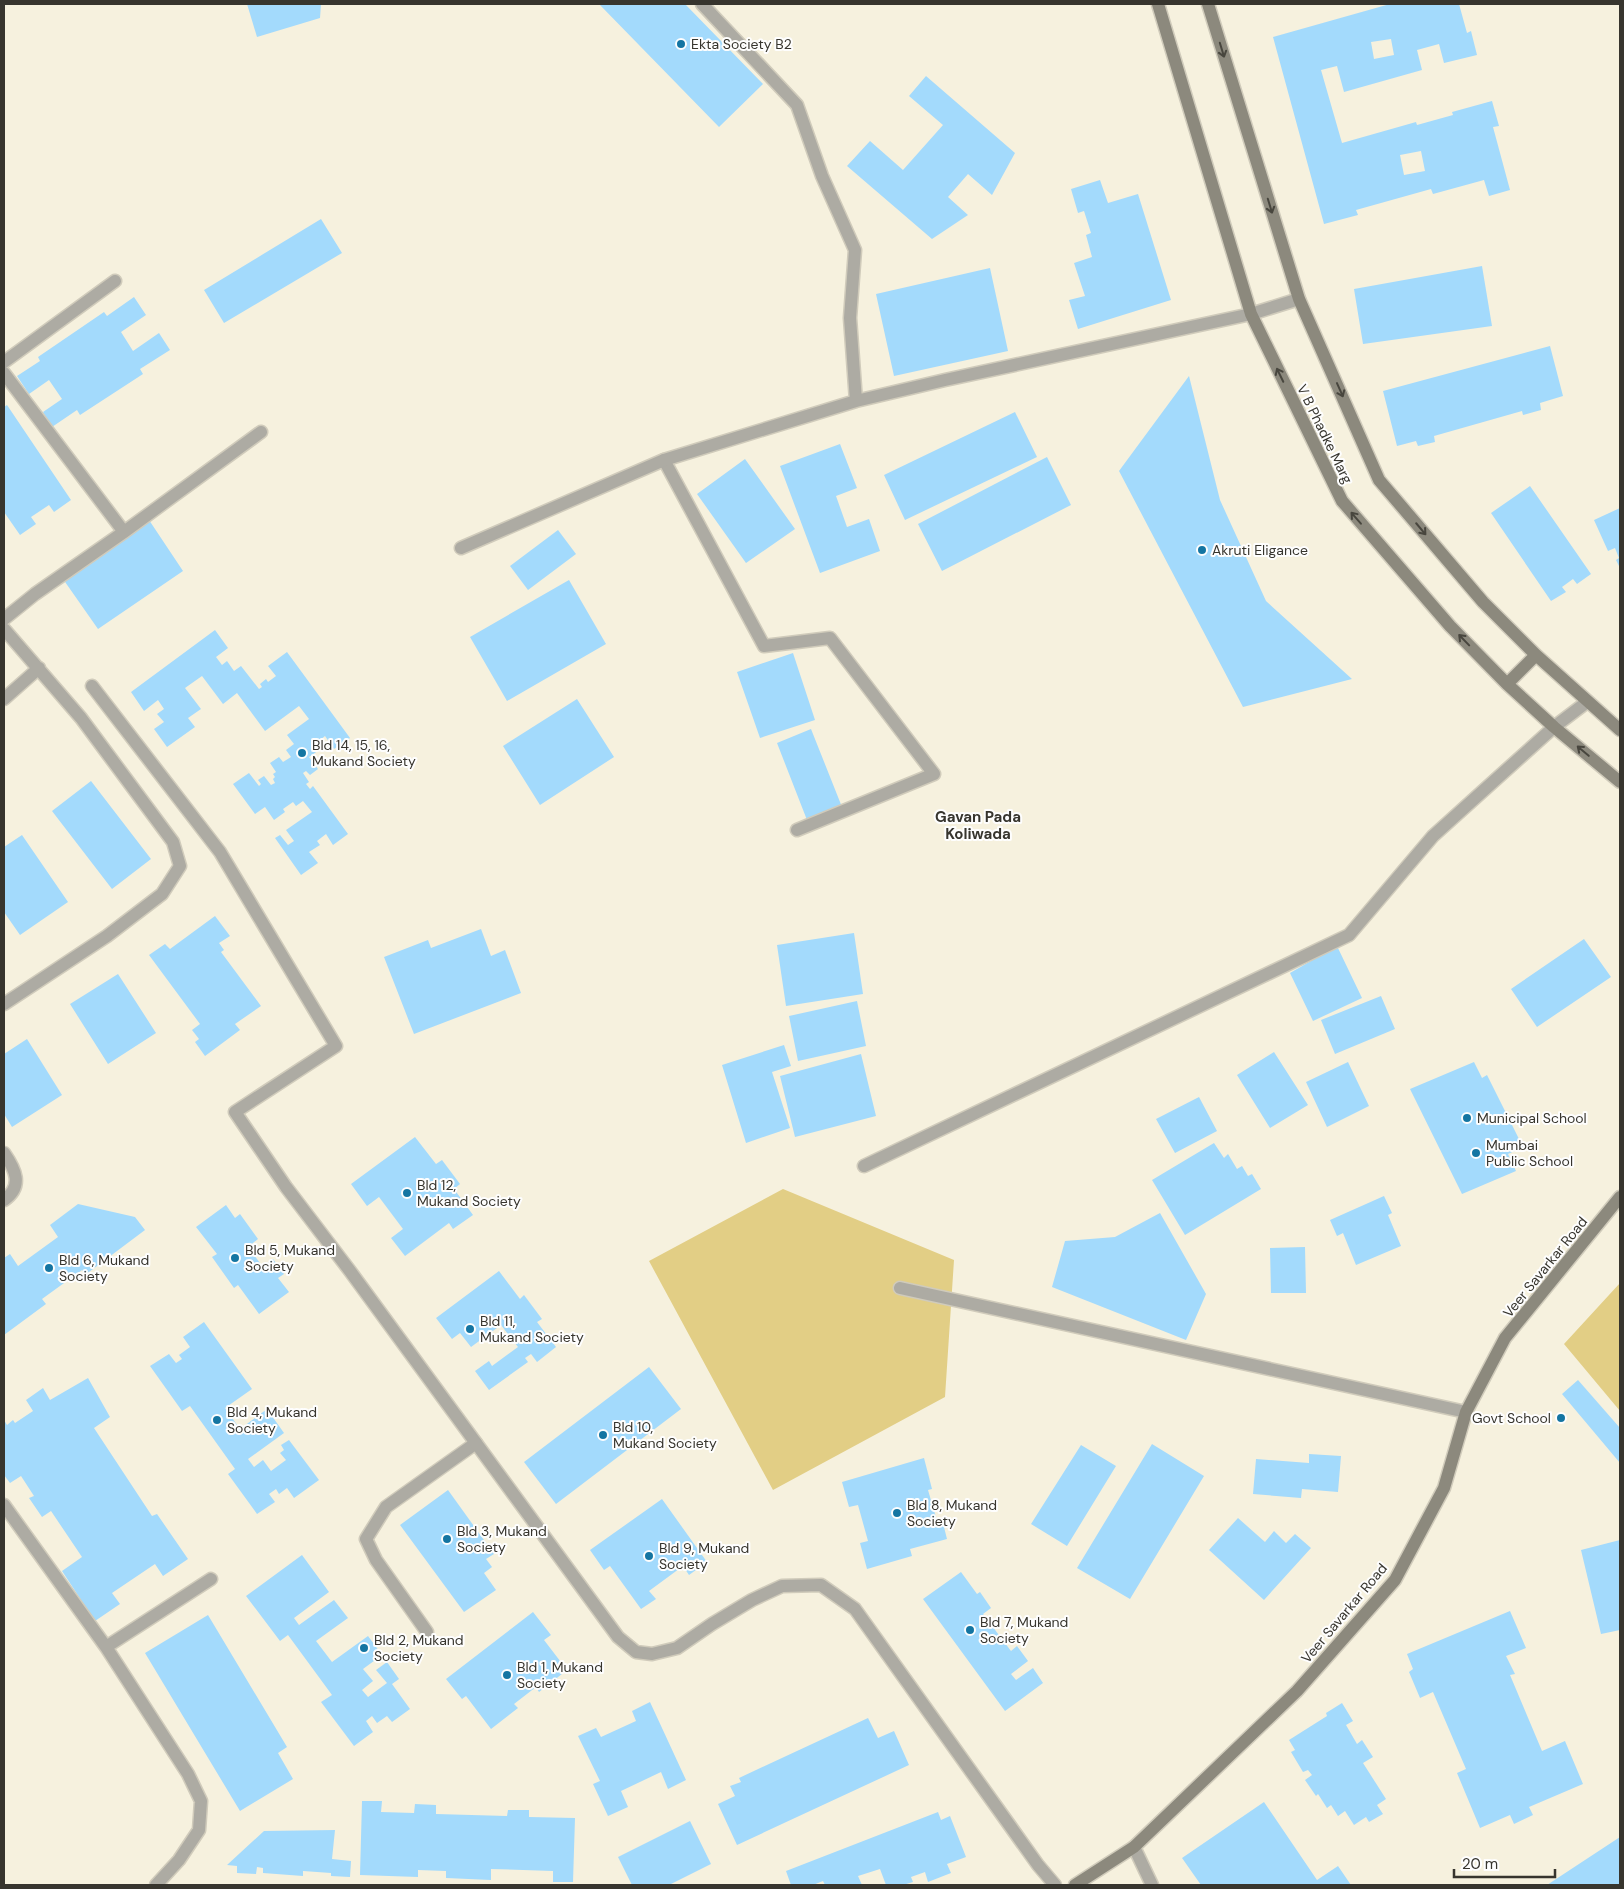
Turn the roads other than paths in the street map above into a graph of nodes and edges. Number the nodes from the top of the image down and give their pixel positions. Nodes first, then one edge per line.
1 (702, 4) edge
2 (1158, 4) edge
3 (1208, 4) edge
4 (114, 281) dead end
5 (1299, 299) junction
6 (1251, 314) junction
7 (4, 371) edge
8 (856, 401) junction
9 (261, 432) dead end
10 (664, 460) junction
11 (124, 532) junction
12 (461, 548) dead end
13 (4, 619) edge
14 (4, 630) edge
15 (1536, 654) junction
16 (39, 668) junction
17 (1507, 684) junction
18 (92, 686) dead end
19 (4, 699) edge
20 (1587, 702) junction
21 (1554, 727) junction
22 (1620, 730) edge
23 (1620, 782) edge
24 (797, 830) dead end
25 (4, 1004) edge
26 (4, 1153) edge
27 (864, 1166) dead end
28 (1620, 1197) edge
29 (4, 1200) edge
30 (900, 1288) dead end
31 (1466, 1412) junction
32 (476, 1443) junction
33 (4, 1505) edge
34 (211, 1579) dead end
35 (427, 1632) dead end
36 (106, 1647) junction
37 (1134, 1848) junction
38 (156, 1885) edge
39 (1054, 1885) edge
40 (1075, 1885) edge
41 (1152, 1885) edge

1 - 8 street
2 - 6 main road, V B Phadke Marg
3 -> 5 main road
4 - 7 street
5 - 6 street
5 -> 15 main road
6 - 8 street
17 -> 6 main road, V B Phadke Marg
7 - 11 street
8 - 10 street
9 - 11 street
10 - 12 street
10 - 24 street
11 - 13 street
14 - 16 street
15 - 17 main road
15 - 20 main road
16 - 19 street
16 - 25 street
17 - 21 main road, V B Phadke Marg
18 - 32 street
20 - 21 street
20 - 22 main road
23 -> 21 main road, V B Phadke Marg
21 - 27 street
26 - 29 street
28 - 31 main road, Veer Savarkar Road
30 - 31 street
31 - 37 main road, Veer Savarkar Road
32 - 35 street
32 - 39 street
33 - 36 street
34 - 36 street
36 - 38 street
37 - 40 main road, Veer Savarkar Road
37 - 41 street

